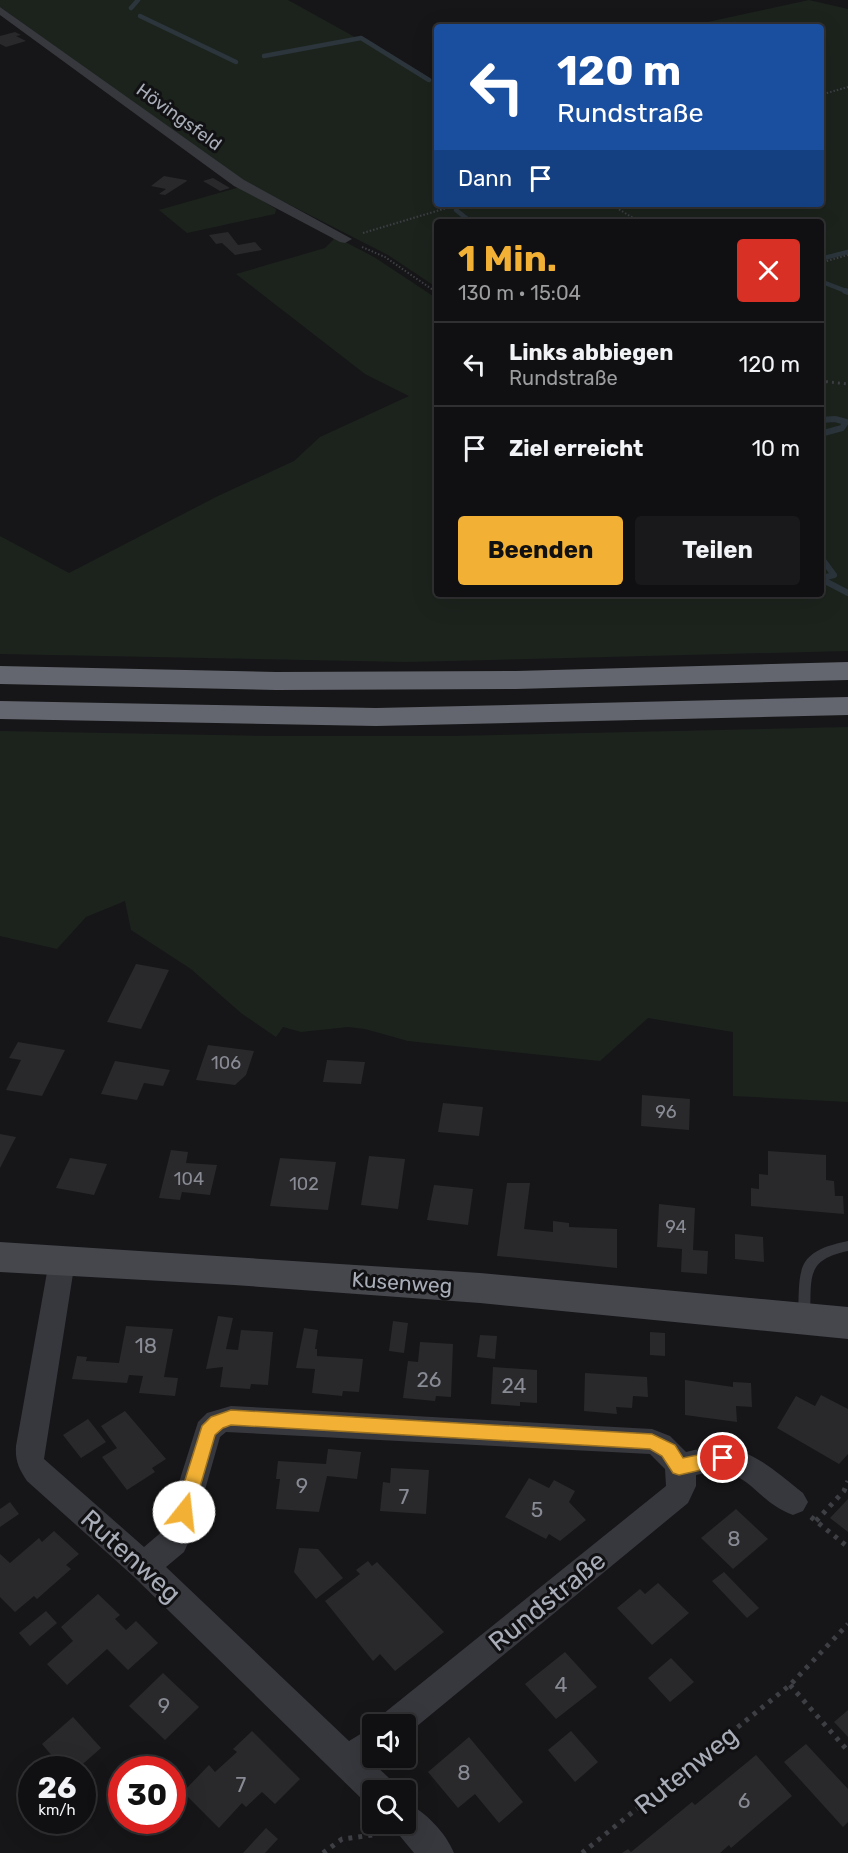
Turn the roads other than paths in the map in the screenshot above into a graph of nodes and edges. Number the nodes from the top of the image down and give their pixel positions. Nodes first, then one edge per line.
1 (0, 10) edge
2 (345, 238) road end
3 (848, 671) edge
4 (0, 675) edge
5 (848, 706) edge
6 (0, 710) edge
7 (848, 1246) edge
8 (0, 1257) edge
9 (62, 1261) junction
10 (803, 1319) junction
11 (848, 1323) edge
12 (679, 1467) junction
13 (793, 1502) road end
14 (144, 1566) junction
15 (408, 1714) edge
16 (361, 1752) edge
17 (373, 1780) edge
18 (416, 1831) edge
19 (437, 1853) edge

1 - 2 street, Hövingsfeld
3 - 4 highway
5 - 6 highway
7 - 10 lane
8 - 9 street, Kusenweg
9 - 10 street, Kusenweg
9 - 14 street, Rutenweg
10 - 11 street, Kusenweg
12 - 13 street
12 - 14 street
12 - 15 street, Rundstraße
14 - 16 street, Rutenweg
16 - 17 street, Rutenweg
18 - 19 street

